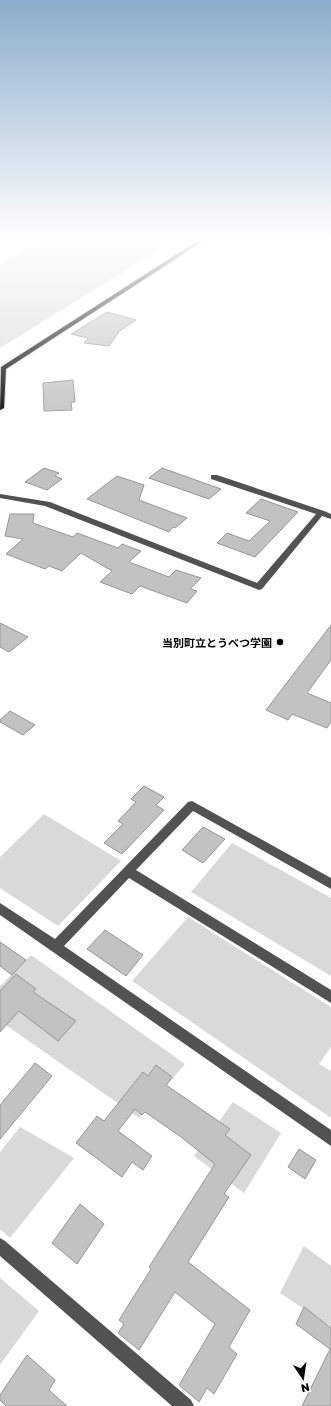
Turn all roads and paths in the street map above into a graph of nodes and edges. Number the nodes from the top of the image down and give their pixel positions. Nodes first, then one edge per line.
1 (103, 304) edge
2 (0, 408) edge
3 (214, 477) dead end
4 (0, 496) edge
5 (321, 514) junction
6 (331, 517) edge
7 (128, 871) junction
8 (331, 884) edge
9 (0, 908) edge
10 (56, 946) junction
11 (331, 997) edge
12 (331, 1139) edge
13 (0, 1246) edge
14 (185, 1406) edge

1 - 2 main road
3 - 5 street
4 - 5 street
5 - 6 street
7 - 8 street
7 - 10 street
7 - 11 street
9 - 10 street
10 - 12 street
13 - 14 street

